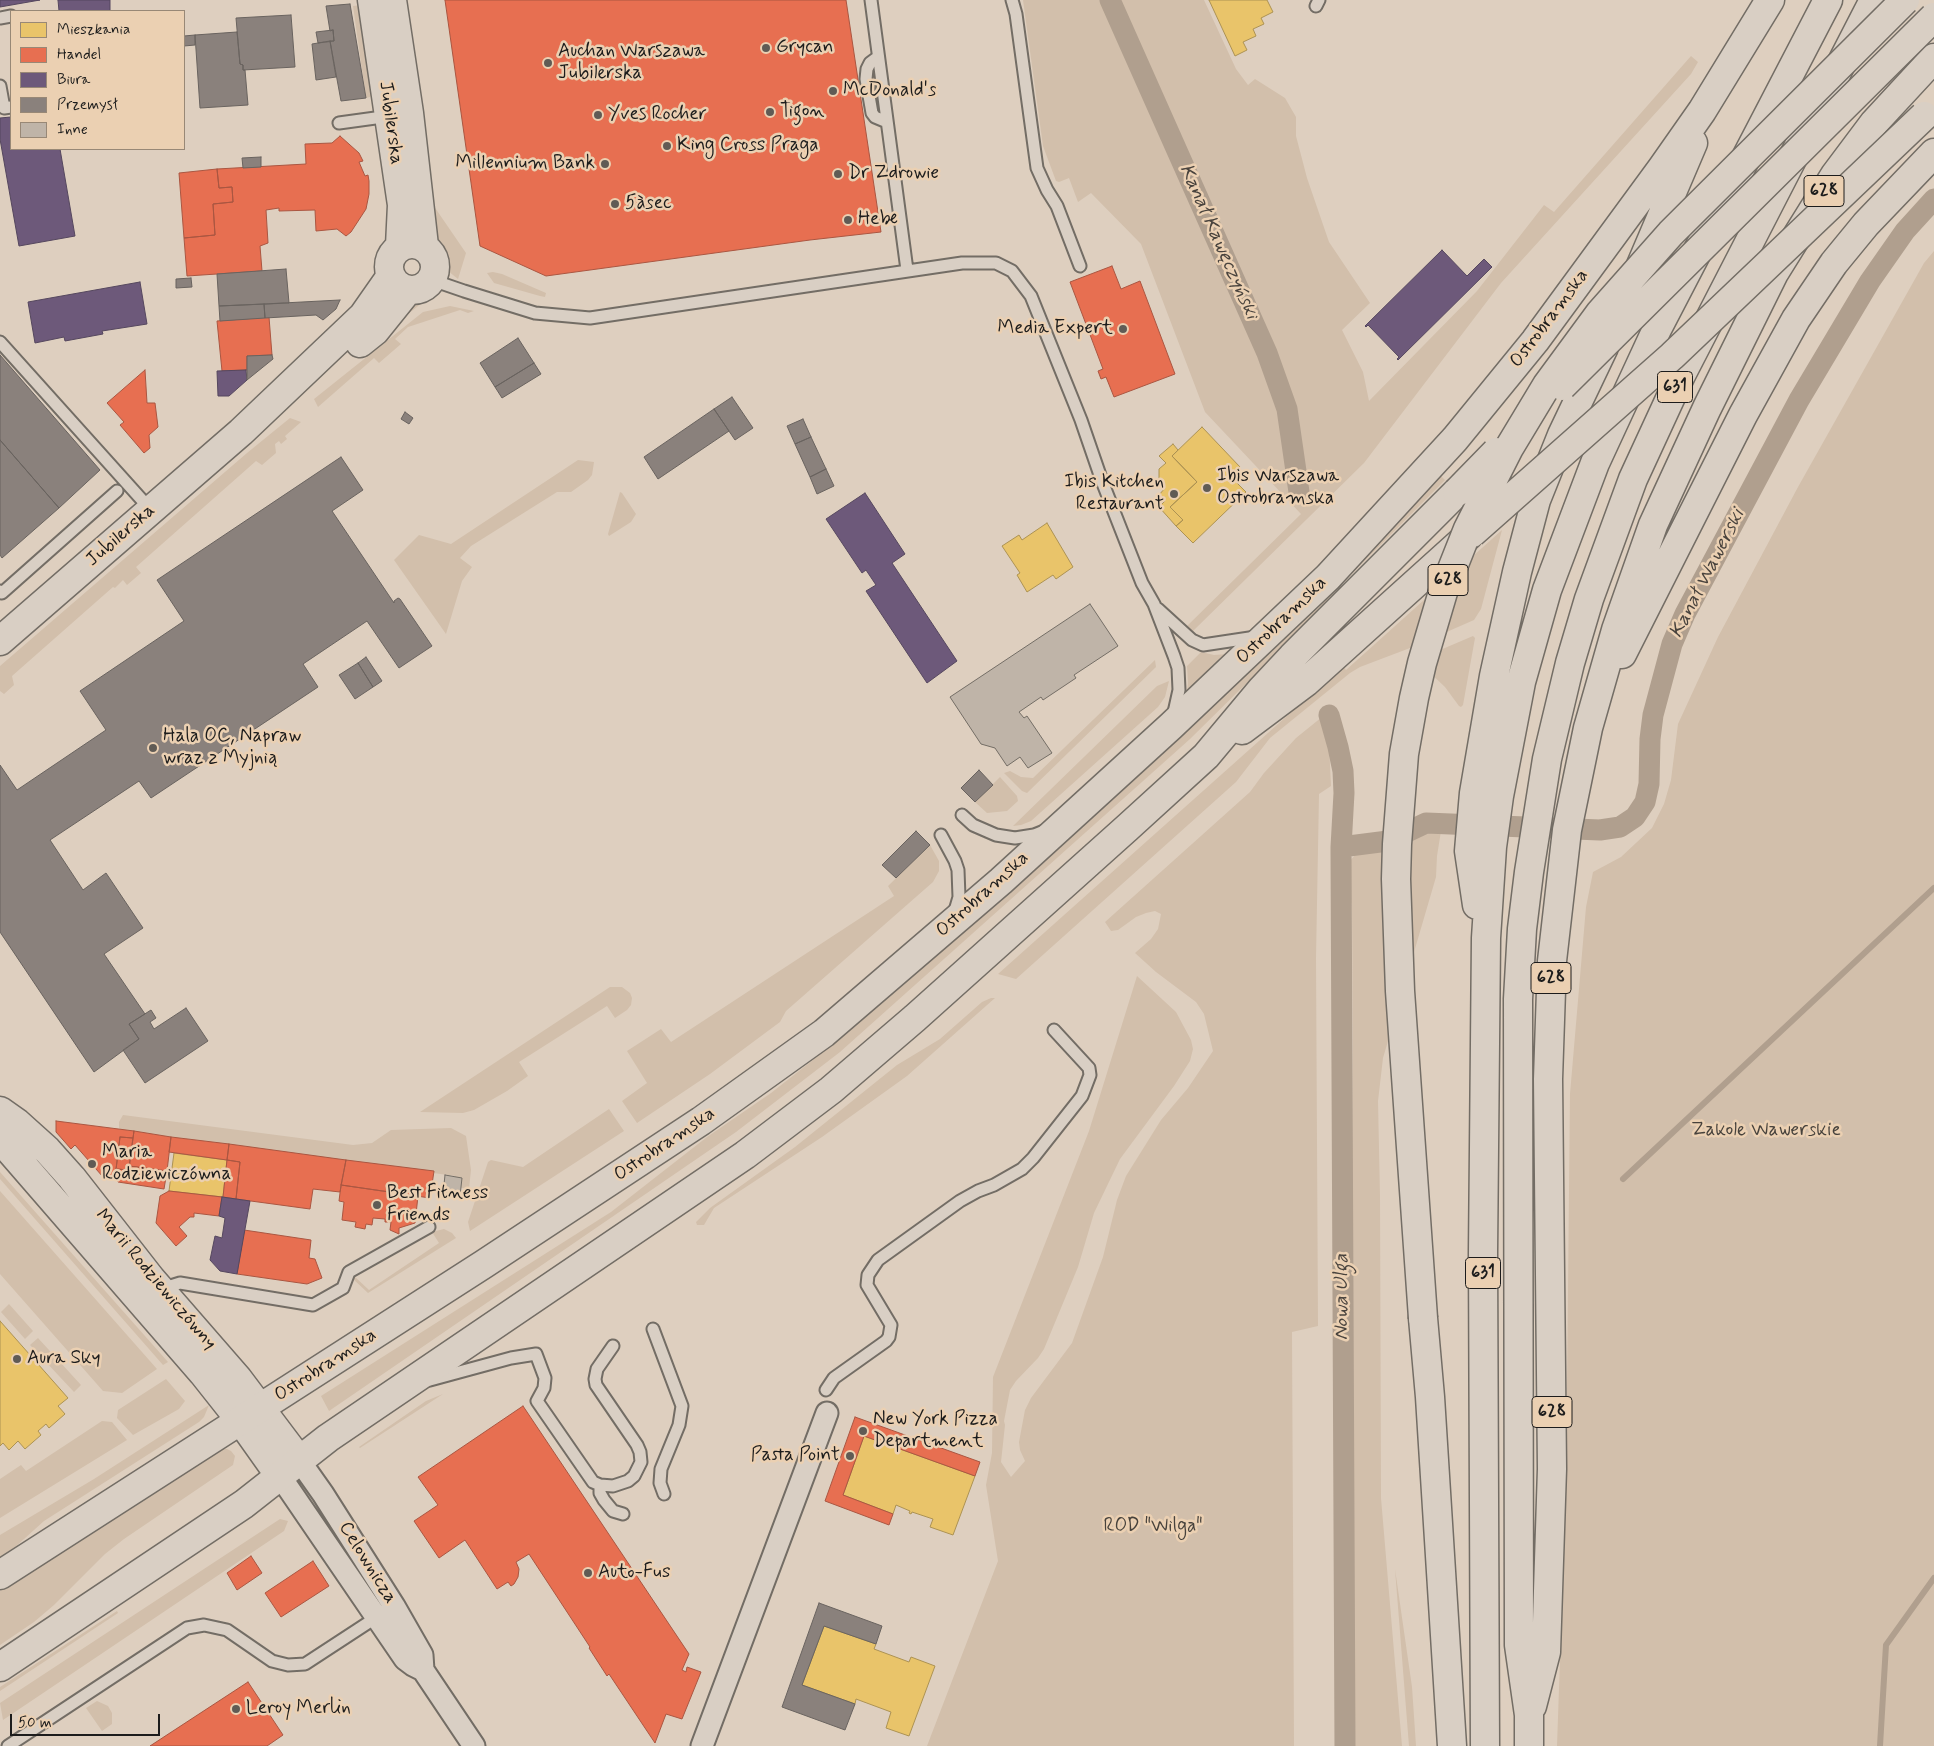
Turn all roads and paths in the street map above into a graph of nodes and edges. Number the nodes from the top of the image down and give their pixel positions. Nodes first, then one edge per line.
1 (372, 0) edge
2 (392, 0) edge
3 (870, 0) edge
4 (1012, 0) edge
5 (1770, 0) edge
6 (1828, 0) edge
7 (1874, 0) edge
8 (1905, 0) edge
9 (1934, 17) edge
10 (1934, 58) edge
11 (0, 86) edge
12 (10, 107) edge
13 (1702, 111) junction
14 (1929, 111) edge
15 (399, 115) junction
16 (339, 122) dead end
17 (1934, 153) edge
18 (412, 246) junction
19 (1080, 266) dead end
20 (907, 270) junction
21 (410, 282) junction
22 (0, 342) edge
23 (117, 491) dead end
24 (151, 510) junction
25 (0, 590) edge
26 (1154, 604) junction
27 (1270, 634) junction
28 (0, 641) edge
29 (1170, 726) junction
30 (1588, 728) junction
31 (1206, 756) junction
32 (1487, 794) junction
33 (962, 815) dead end
34 (1071, 816) junction
35 (941, 835) dead end
36 (951, 924) junction
37 (1054, 1030) dead end
38 (0, 1112) edge
39 (0, 1139) edge
40 (429, 1227) dead end
41 (160, 1290) junction
42 (653, 1329) dead end
43 (613, 1346) dead end
44 (407, 1385) junction
45 (826, 1390) dead end
46 (827, 1412) dead end
47 (251, 1414) junction
48 (289, 1468) junction
49 (600, 1485) junction
50 (664, 1494) dead end
51 (623, 1514) dead end
52 (0, 1575) edge
53 (386, 1612) junction
54 (0, 1667) edge
55 (1529, 1715) junction
56 (8, 1746) edge
57 (474, 1746) edge
58 (702, 1746) edge
59 (1452, 1746) edge
60 (1485, 1746) edge
61 (1529, 1746) edge

1 - 15 main road, Jubilerska
2 - 15 main road, Jubilerska
3 - 20 lane
4 - 19 lane
5 - 13 main road, Ostrobramska
6 - 32 main road, 631
7 - 55 main road, 631
8 - 59 main road, 628, bridge
9 - 31 main road, Ostrobramska, bridge
10 - 30 main road, 628
11 - 12 lane
13 - 27 main road, Ostrobramska
13 - 32 main road
14 - 31 main road, bridge
15 - 16 lane
15 - 18 main road, Jubilerska
17 - 30 main road
18 - 21 main road
18 - 21 main road
20 - 21 lane
20 - 26 lane
21 - 24 main road, Jubilerska
22 - 24 lane
23 - 25 lane
24 - 28 main road, Jubilerska
26 - 27 lane
26 - 29 lane
27 - 29 main road, Ostrobramska
29 - 34 main road, Ostrobramska
30 - 55 main road, 628
31 - 44 main road, Ostrobramska
32 - 60 main road, 631
33 - 34 lane
34 - 36 main road, Ostrobramska
35 - 36 lane
36 - 47 main road, Ostrobramska
37 - 45 lane
38 - 41 main road, Marii Rodziewiczówny
39 - 47 main road, Marii Rodziewiczówny
40 - 41 lane
41 - 47 main road, Marii Rodziewiczówny
42 - 50 lane
43 - 49 lane
44 - 48 main road, Ostrobramska
44 - 49 lane
46 - 58 street
47 - 48 main road, Marii Rodziewiczówny
47 - 52 main road, Ostrobramska
48 - 53 street, Celownicza
48 - 54 main road, Ostrobramska
49 - 51 lane
53 - 56 lane
53 - 57 street, Celownicza
55 - 61 main road, 628

